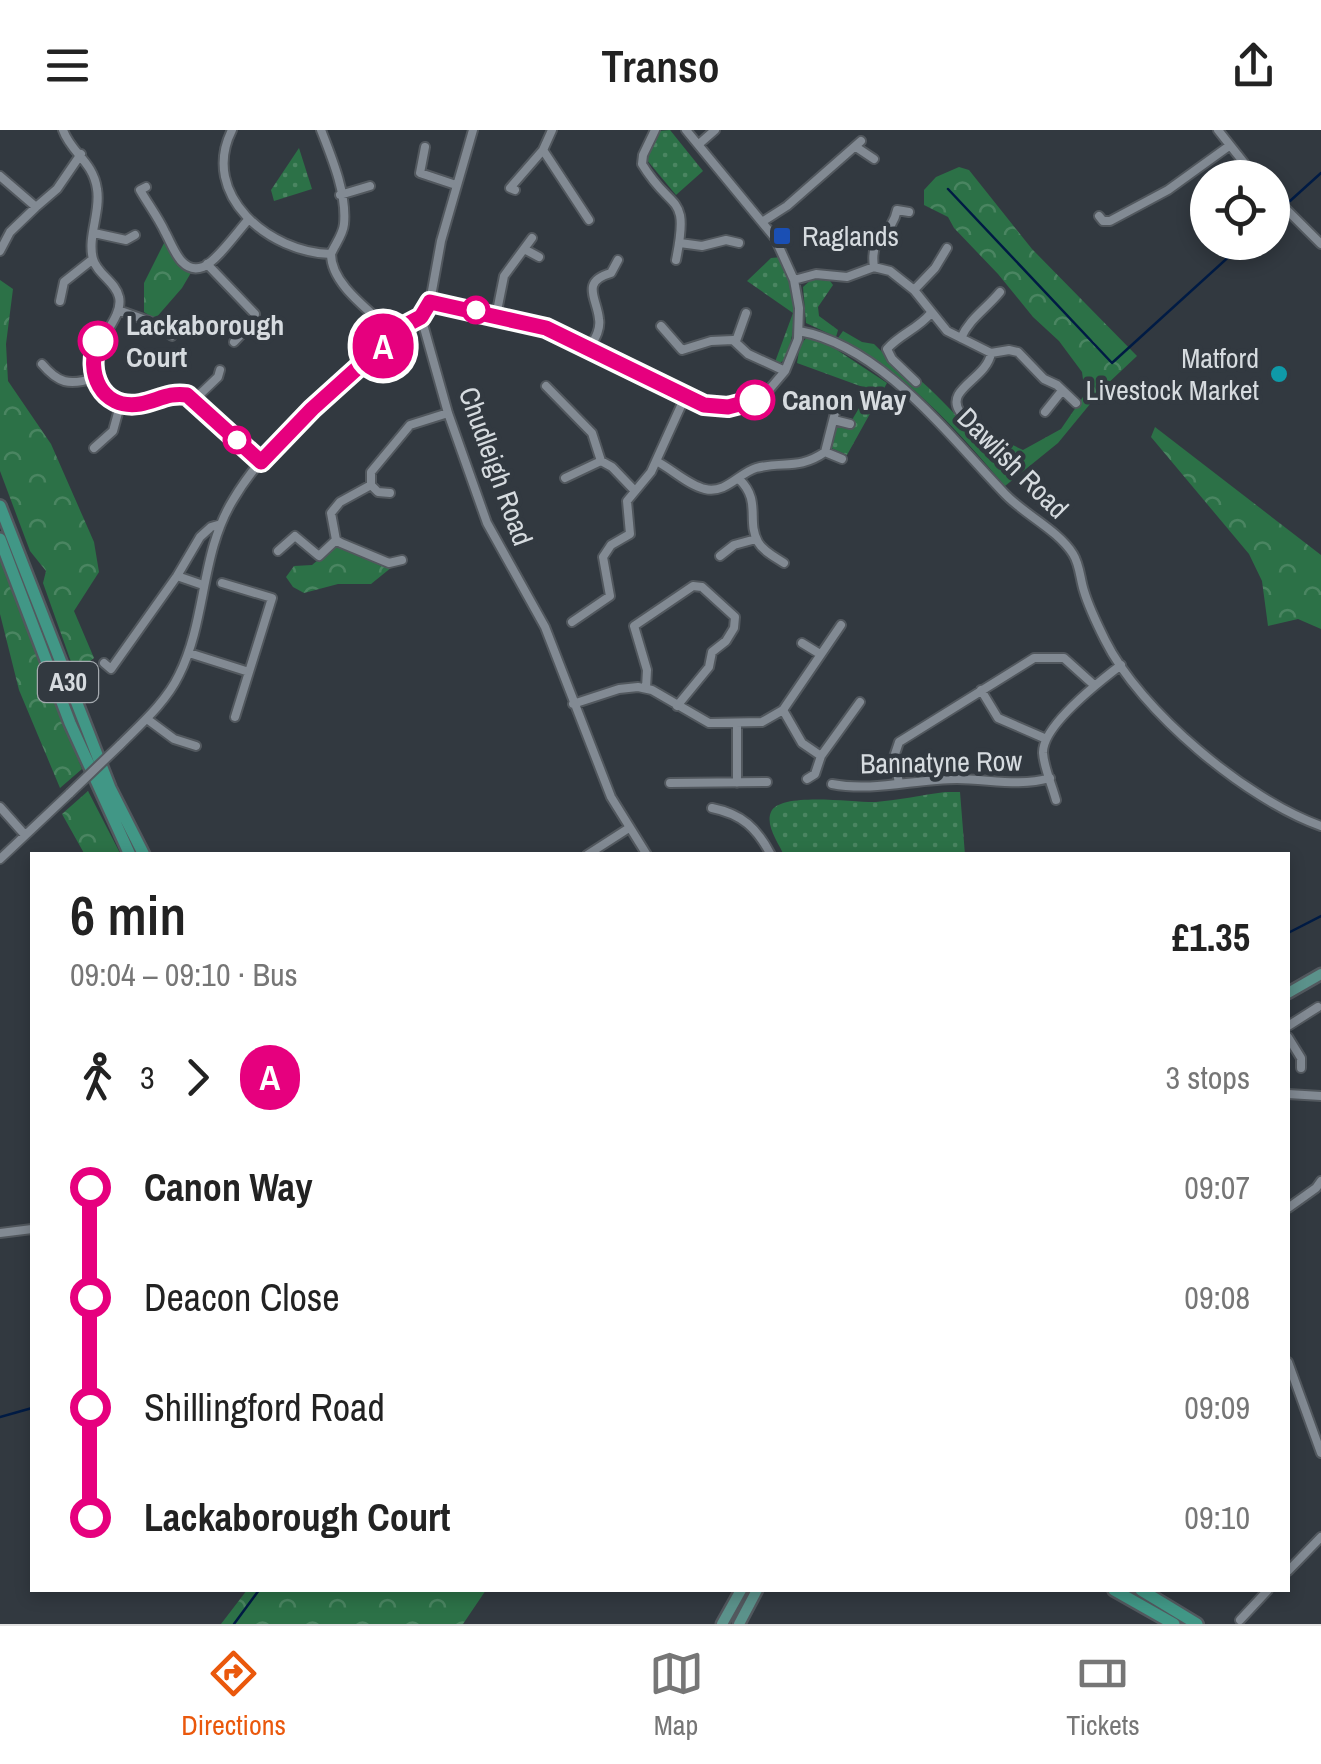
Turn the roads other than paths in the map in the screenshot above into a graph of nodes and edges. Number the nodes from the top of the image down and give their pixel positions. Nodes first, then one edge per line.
1 (63, 130) edge
2 (232, 130) edge
3 (321, 130) edge
4 (473, 130) edge
5 (552, 130) edge
6 (654, 130) edge
7 (686, 130) edge
8 (715, 130) edge
9 (1218, 130) edge
10 (699, 144) junction
11 (1229, 146) junction
12 (425, 147) dead end
13 (543, 150) junction
14 (81, 154) junction
15 (874, 159) dead end
16 (1241, 160) edge
17 (0, 176) edge
18 (456, 185) junction
19 (146, 186) dead end
20 (370, 186) dead end
21 (515, 190) dead end
22 (340, 195) junction
23 (36, 208) junction
24 (909, 212) dead end
25 (1290, 213) edge
26 (1098, 216) dead end
27 (248, 220) junction
28 (590, 220) dead end
29 (762, 222) junction
30 (94, 233) junction
31 (532, 238) dead end
32 (130, 241) dead end
33 (680, 243) junction
34 (739, 244) dead end
35 (1321, 244) edge
36 (947, 248) dead end
37 (926, 249) dead end
38 (526, 250) junction
39 (0, 252) edge
40 (331, 254) junction
41 (540, 258) dead end
42 (938, 258) junction
43 (93, 259) junction
44 (618, 260) dead end
45 (676, 260) dead end
46 (207, 264) junction
47 (874, 267) junction
48 (611, 273) junction
49 (794, 280) junction
50 (621, 282) dead end
51 (914, 290) junction
52 (1000, 292) dead end
53 (981, 294) dead end
54 (60, 301) dead end
55 (430, 302) junction
56 (992, 302) junction
57 (118, 310) junction
58 (746, 313) dead end
59 (931, 313) junction
60 (496, 316) junction
61 (421, 317) junction
62 (662, 326) dead end
63 (799, 331) junction
64 (395, 335) junction
65 (172, 336) dead end
66 (961, 338) junction
67 (876, 339) dead end
68 (736, 341) junction
69 (234, 342) dead end
70 (589, 349) junction
71 (886, 349) junction
72 (682, 350) junction
73 (991, 353) junction
74 (677, 360) dead end
75 (42, 364) dead end
76 (220, 370) dead end
77 (785, 370) junction
78 (94, 378) junction
79 (916, 382) dead end
80 (546, 386) dead end
81 (1062, 392) junction
82 (685, 396) junction
83 (558, 399) junction
84 (194, 400) junction
85 (121, 402) junction
86 (1076, 402) dead end
87 (837, 406) dead end
88 (548, 407) dead end
89 (448, 412) junction
90 (1045, 412) dead end
91 (834, 420) junction
92 (850, 424) dead end
93 (990, 441) dead end
94 (94, 448) dead end
95 (826, 452) junction
96 (842, 459) dead end
97 (600, 461) junction
98 (656, 461) junction
99 (261, 462) junction
100 (565, 478) dead end
101 (739, 479) junction
102 (371, 485) junction
103 (635, 491) junction
104 (390, 493) dead end
105 (0, 506) edge
106 (222, 524) junction
107 (630, 534) junction
108 (641, 534) dead end
109 (0, 538) edge
110 (756, 538) junction
111 (336, 540) junction
112 (278, 551) dead end
113 (591, 556) dead end
114 (603, 556) junction
115 (720, 556) dead end
116 (402, 560) dead end
117 (784, 563) dead end
118 (177, 576) junction
119 (222, 583) dead end
120 (203, 584) junction
121 (572, 622) dead end
122 (841, 624) dead end
123 (802, 643) dead end
124 (189, 653) junction
125 (820, 654) junction
126 (104, 663) dead end
127 (1120, 665) junction
128 (249, 672) junction
129 (1094, 685) junction
130 (646, 688) junction
131 (981, 690) junction
132 (860, 702) dead end
133 (573, 704) junction
134 (677, 706) junction
135 (783, 710) junction
136 (235, 717) dead end
137 (146, 719) junction
138 (736, 724) junction
139 (1044, 738) junction
140 (196, 746) dead end
141 (821, 756) junction
142 (1050, 778) junction
143 (807, 779) dead end
144 (767, 782) dead end
145 (670, 783) dead end
146 (737, 783) junction
147 (898, 783) junction
148 (832, 784) dead end
149 (1056, 800) dead end
150 (0, 807) edge
151 (712, 808) dead end
152 (1321, 826) edge
153 (629, 828) junction
154 (26, 835) junction
155 (129, 852) edge
156 (142, 852) edge
157 (592, 852) edge
158 (646, 852) edge
159 (769, 852) edge
160 (0, 858) edge
161 (1321, 974) edge
162 (1290, 993) edge
163 (1318, 1006) dead end
164 (1290, 1025) edge
165 (1290, 1040) edge
166 (1301, 1068) dead end
167 (1290, 1094) edge
168 (1321, 1096) edge
169 (1319, 1187) edge
170 (1290, 1207) edge
171 (30, 1230) edge
172 (0, 1232) edge
173 (1290, 1368) edge
174 (1321, 1454) edge
175 (1321, 1537) edge
176 (1290, 1568) edge
177 (740, 1592) edge
178 (755, 1592) edge
179 (1118, 1592) edge
180 (1143, 1592) edge
181 (1266, 1592) edge
182 (1240, 1620) dead end
183 (722, 1624) edge
184 (739, 1624) edge
185 (1174, 1624) edge
186 (1196, 1624) edge

1 - 14 street
2 - 27 street
3 - 22 street
4 - 18 street
5 - 13 street
6 - 33 street
7 - 10 street
8 - 10 street
9 - 11 street
10 - 29 street
11 - 16 street
11 - 26 street
12 - 18 street
13 - 21 street
13 - 28 street
14 - 23 street
14 - 30 street
15 - 29 street
17 - 23 street
18 - 55 street
19 - 46 street
20 - 22 street
22 - 40 street
23 - 39 street
24 - 47 street
25 - 35 street
27 - 40 street
27 - 46 street
29 - 49 street
30 - 32 street
30 - 43 street
31 - 38 street
33 - 34 street
33 - 45 street
36 - 42 street
37 - 42 street
38 - 41 street
38 - 60 street
40 - 64 street
42 - 51 street
43 - 54 street
43 - 57 street
44 - 48 street
46 - 69 street
47 - 49 street
47 - 51 street
48 - 50 street
48 - 70 street
49 - 63 street
51 - 59 street
52 - 56 street
53 - 56 street
55 - 60 street
55 - 61 street
56 - 66 street
57 - 65 street
57 - 78 street
58 - 68 street
59 - 66 street
59 - 71 street
60 - 70 street
61 - 64 street
61 - 89 street, Chudleigh Road
62 - 72 street
63 - 77 street
63 - 127 street, Dawlish Road
64 - 99 street
66 - 73 street
67 - 71 street
68 - 72 street
68 - 77 street
70 - 82 street
71 - 79 street
72 - 74 street
73 - 81 street
73 - 93 street
75 - 78 street
76 - 84 street
77 - 82 street
78 - 85 street
80 - 83 street
81 - 86 street
81 - 90 street
82 - 98 street
83 - 88 street
83 - 97 street
84 - 85 street
84 - 99 street
85 - 94 street
87 - 91 street
89 - 102 street
89 - 133 street, Chudleigh Road
91 - 92 street
91 - 95 street
95 - 96 street
95 - 101 street
97 - 100 street
97 - 103 street
98 - 101 street
98 - 103 street
99 - 106 street
101 - 110 street
102 - 104 street
102 - 111 street
103 - 107 street
105 - 156 highway, A30
106 - 118 street
106 - 120 street
107 - 108 street
107 - 114 street
109 - 155 highway, A30
110 - 115 street
110 - 117 street
111 - 112 street
111 - 116 street
113 - 114 street
114 - 121 street
118 - 120 street
118 - 126 street
119 - 128 street
120 - 124 street
122 - 125 street
123 - 125 street
124 - 128 street
124 - 137 street
125 - 135 street
127 - 129 street
127 - 152 street, Dawlish Road
128 - 136 street
129 - 131 street
129 - 139 street
130 - 133 street
130 - 134 street
130 - 134 street
131 - 139 street
131 - 147 street
132 - 141 street
133 - 153 street, Chudleigh Road
134 - 138 street
135 - 138 street
135 - 141 street
137 - 140 street
137 - 154 street, bridge
138 - 146 street
139 - 142 street
141 - 143 street
142 - 147 street, Bannatyne Row
142 - 149 street
144 - 146 street
145 - 146 street
147 - 148 street, Bannatyne Row
150 - 154 street
151 - 159 street
153 - 157 street
153 - 158 street, Chudleigh Road
154 - 160 street
161 - 162 main road
163 - 164 street
165 - 166 street
167 - 168 street
169 - 170 street
171 - 172 street
173 - 174 street
175 - 176 street
177 - 183 main road
178 - 184 main road
179 - 185 highway
180 - 186 highway
181 - 182 street

